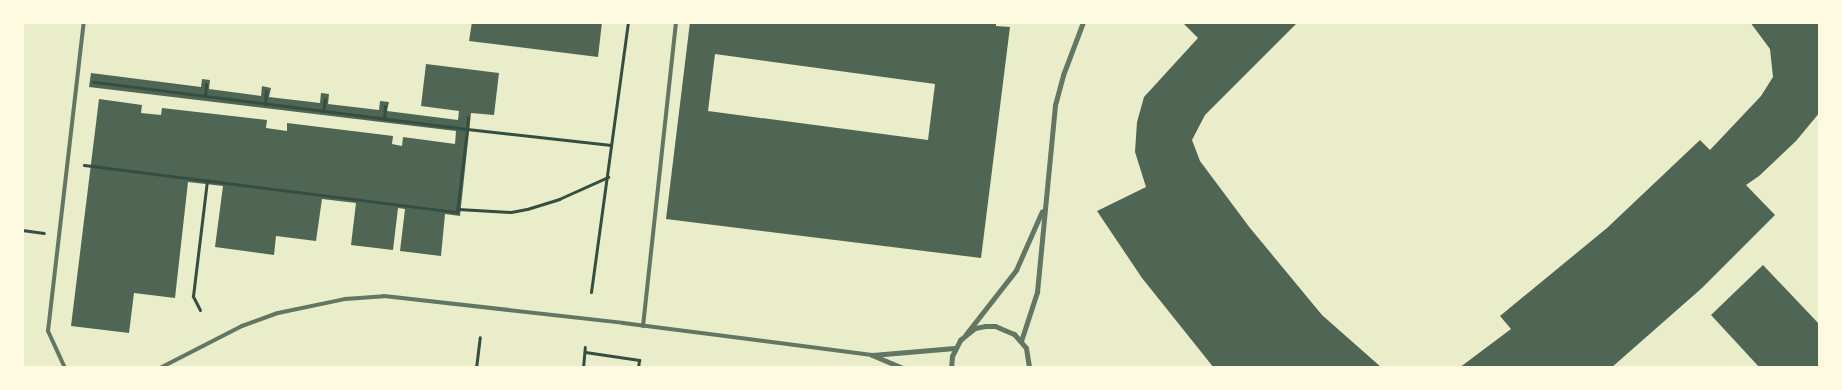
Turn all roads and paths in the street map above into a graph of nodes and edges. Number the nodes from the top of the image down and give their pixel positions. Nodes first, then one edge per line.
1 (84, 22) edge
2 (628, 22) edge
3 (676, 22) edge
4 (1083, 22) edge
5 (78, 81) junction
6 (206, 84) dead end
7 (266, 91) dead end
8 (205, 96) junction
9 (325, 99) dead end
10 (265, 104) junction
11 (385, 106) dead end
12 (323, 111) junction
13 (468, 117) dead end
14 (384, 119) junction
15 (467, 129) junction
16 (611, 145) junction
17 (69, 163) junction
18 (608, 177) junction
19 (207, 180) junction
20 (1044, 206) junction
21 (458, 209) junction
22 (591, 292) dead end
23 (200, 310) dead end
24 (643, 326) junction
25 (966, 334) junction
26 (480, 337) dead end
27 (1021, 341) junction
28 (585, 347) dead end
29 (954, 348) junction
30 (585, 352) junction
31 (872, 355) junction
32 (65, 368) edge
33 (160, 368) edge
34 (476, 368) edge
35 (583, 368) edge
36 (638, 368) edge
37 (903, 368) edge
38 (951, 368) edge
39 (1029, 368) edge

1 - 5 lane
2 - 16 path
3 - 24 lane
4 - 20 street
5 - 8 path
5 - 17 lane
6 - 8 path
7 - 10 path
8 - 10 path
9 - 12 path
10 - 12 path
11 - 14 path
12 - 14 path
13 - 15 path
14 - 15 path
15 - 16 path
15 - 21 path
16 - 18 path
17 - 19 path
17 - 32 lane
18 - 21 path
18 - 22 path
19 - 21 path
19 - 23 path
20 - 25 street
20 - 27 street
24 - 31 lane
24 - 33 lane
25 - 27 street
25 - 29 street
26 - 34 path
27 - 39 street
28 - 30 path
29 - 31 street
29 - 38 street
30 - 35 path
30 - 36 path
31 - 37 street

